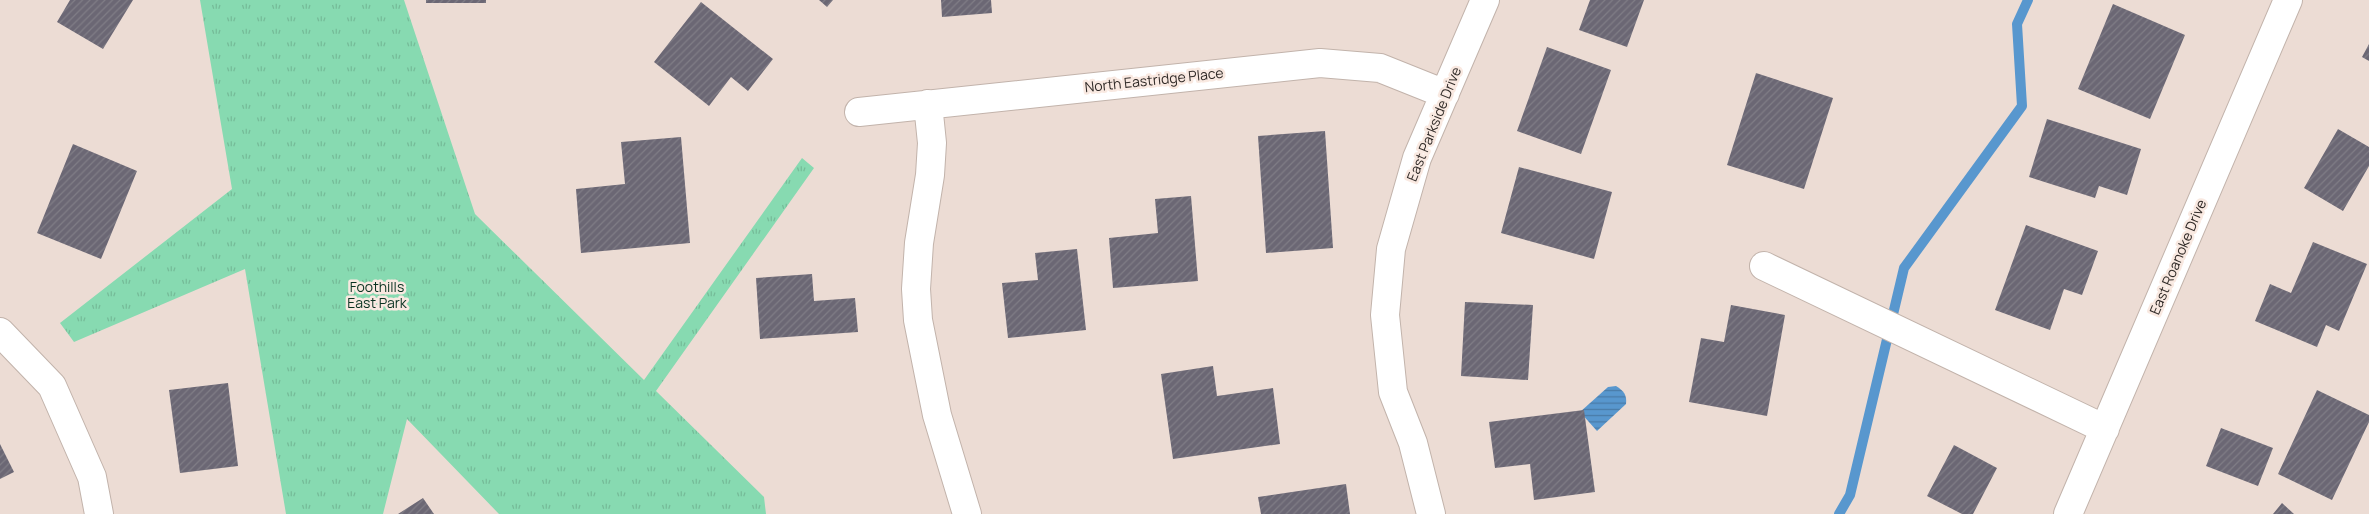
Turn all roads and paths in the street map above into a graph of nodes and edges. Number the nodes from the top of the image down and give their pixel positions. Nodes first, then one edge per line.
1 (1485, 0) edge
2 (2288, 0) edge
3 (1445, 94) junction
4 (928, 104) junction
5 (859, 112) dead end
6 (1764, 266) dead end
7 (0, 332) edge
8 (2105, 429) junction
9 (99, 514) edge
10 (967, 514) edge
11 (1431, 514) edge
12 (2068, 514) edge

1 - 3 street, East Parkside Drive
2 - 8 street, East Roanoke Drive
3 - 4 street, North Eastridge Place
3 - 11 street, East Parkside Drive
4 - 5 street, North Eastridge Place
4 - 10 street
6 - 8 street
7 - 9 street
8 - 12 street, East Roanoke Drive

